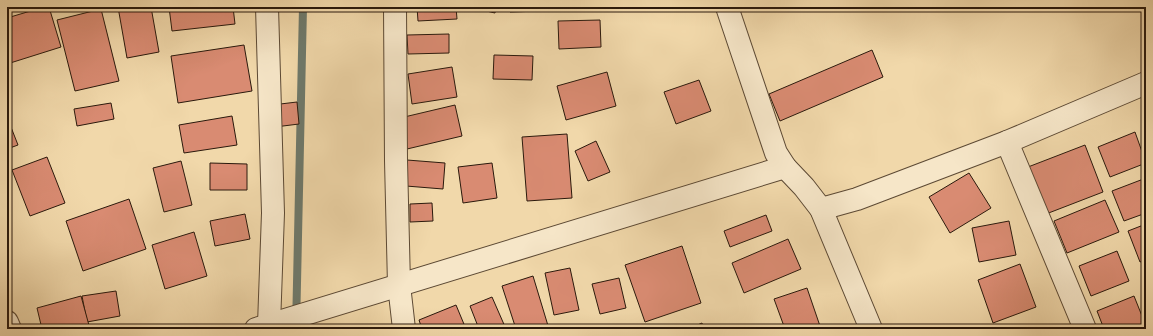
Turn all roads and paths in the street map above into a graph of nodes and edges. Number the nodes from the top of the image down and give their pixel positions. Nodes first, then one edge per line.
1 (267, 7) edge
2 (395, 7) edge
3 (727, 7) edge
4 (1144, 88) edge
5 (1008, 142) junction
6 (785, 167) junction
7 (820, 209) junction
8 (390, 288) junction
9 (7, 322) edge
10 (277, 324) edge
11 (10, 329) edge
12 (404, 329) edge
13 (871, 329) edge
14 (1085, 329) edge

1 - 10 street
2 - 8 street
3 - 6 street
4 - 5 street
5 - 7 street
5 - 14 street
6 - 7 street
6 - 8 street
7 - 13 street
8 - 10 street
8 - 12 street
9 - 11 street

